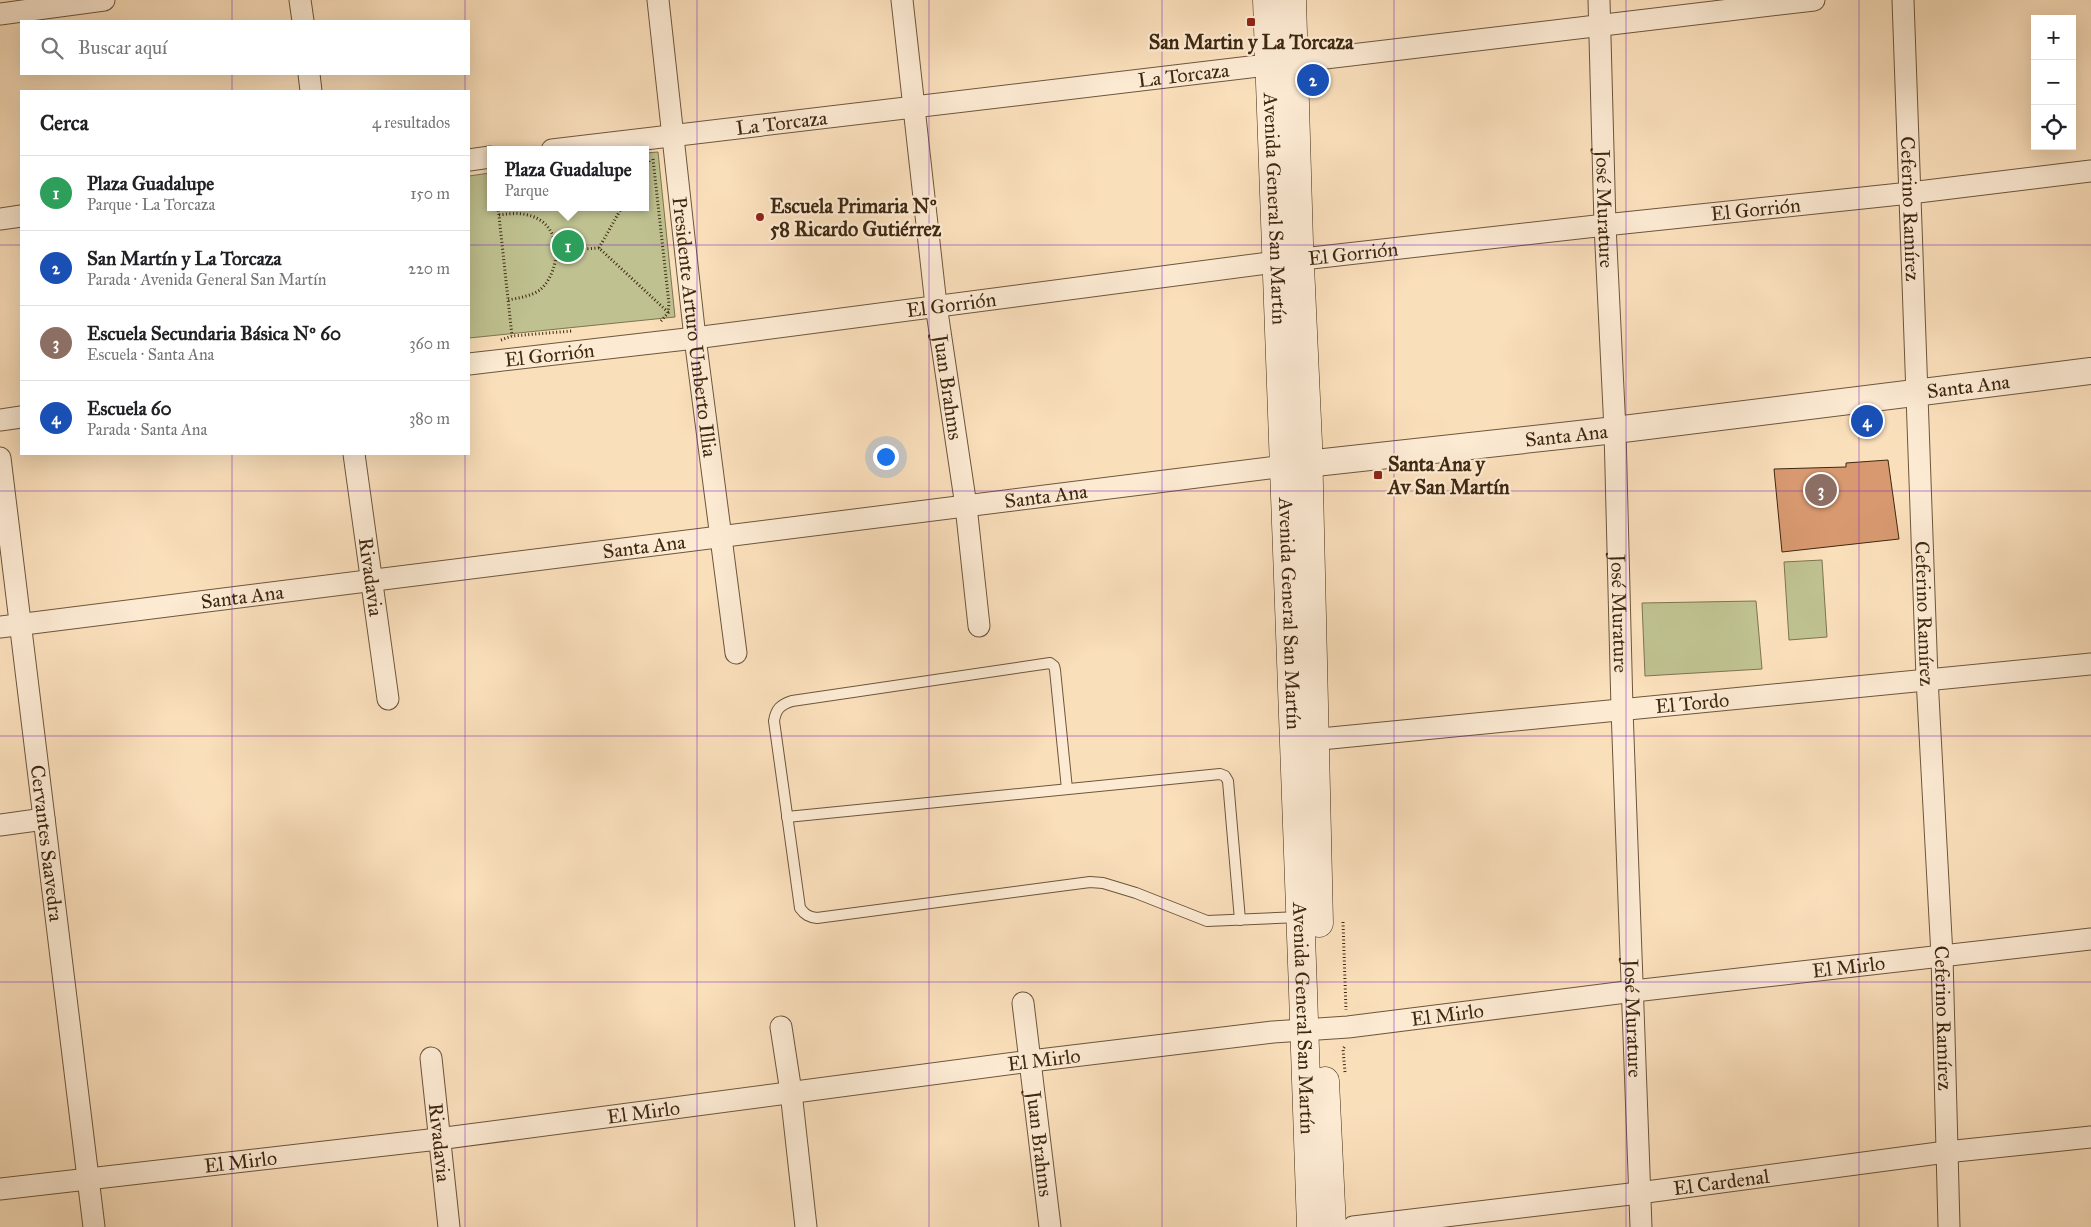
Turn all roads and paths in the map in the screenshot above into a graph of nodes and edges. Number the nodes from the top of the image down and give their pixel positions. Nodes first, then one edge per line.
1 (104, 0) edge
2 (300, 0) edge
3 (658, 0) edge
4 (902, 0) edge
5 (1267, 0) edge
6 (1292, 0) edge
7 (1599, 0) edge
8 (1814, 0) edge
9 (1903, 0) edge
10 (0, 14) edge
11 (302, 20) edge
12 (1600, 25) junction
13 (1281, 62) junction
14 (309, 75) edge
15 (311, 90) edge
16 (915, 106) junction
17 (674, 135) junction
18 (585, 146) edge
19 (487, 157) edge
20 (470, 160) edge
21 (649, 164) edge
22 (2091, 171) edge
23 (1910, 194) junction
24 (498, 211) edge
25 (620, 211) edge
26 (499, 215) junction
27 (20, 216) edge
28 (0, 219) edge
29 (1605, 225) junction
30 (599, 248) junction
31 (556, 250) junction
32 (1288, 261) junction
33 (508, 300) junction
34 (936, 306) junction
35 (668, 312) junction
36 (651, 323) dead end
37 (576, 330) dead end
38 (512, 336) junction
39 (695, 338) junction
40 (499, 340) dead end
41 (470, 364) edge
42 (2091, 371) edge
43 (1916, 392) junction
44 (20, 417) edge
45 (0, 420) edge
46 (1615, 430) junction
47 (354, 455) edge
48 (0, 458) edge
49 (1296, 464) junction
50 (966, 506) junction
51 (721, 537) junction
52 (372, 579) junction
53 (21, 625) junction
54 (979, 626) dead end
55 (0, 627) edge
56 (736, 653) dead end
57 (2091, 664) edge
58 (1927, 678) junction
59 (388, 699) dead end
60 (1622, 709) junction
61 (1303, 741) junction
62 (1067, 789) junction
63 (787, 817) junction
64 (44, 819) junction
65 (0, 825) edge
66 (1310, 916) junction
67 (1240, 920) junction
68 (2091, 939) edge
69 (1942, 956) junction
70 (1634, 991) junction
71 (1022, 1003) dead end
72 (781, 1027) dead end
73 (1313, 1029) junction
74 (431, 1058) dead end
75 (1031, 1061) junction
76 (791, 1092) junction
77 (2091, 1137) edge
78 (438, 1139) junction
79 (1946, 1152) junction
80 (88, 1178) junction
81 (0, 1189) edge
82 (1639, 1193) junction
83 (94, 1227) edge
84 (449, 1227) edge
85 (806, 1227) edge
86 (1050, 1227) edge
87 (1311, 1227) edge
88 (1332, 1227) edge
89 (1352, 1227) edge
90 (1641, 1227) edge
91 (1949, 1227) edge

1 - 10 street
2 - 11 street
3 - 17 street, Presidente Arturo Umberto Illia
4 - 16 street, Juan Brahms
5 - 13 main road, Avenida General San Martín
6 - 13 main road, Avenida General San Martín
7 - 12 street, José Murature
8 - 12 street, La Torcaza
9 - 23 street, Ceferino Ramírez
12 - 13 street, La Torcaza
12 - 29 street, José Murature
13 - 16 street, La Torcaza
13 - 32 main road, Avenida General San Martín
14 - 15 street
16 - 17 street, La Torcaza
16 - 34 street, Juan Brahms
17 - 18 street, La Torcaza
17 - 39 street, Presidente Arturo Umberto Illia
19 - 20 street
21 - 35 path
22 - 23 street, El Gorrión
23 - 29 street, El Gorrión
23 - 43 street, Ceferino Ramírez
24 - 26 path
25 - 30 path
26 - 31 path
26 - 33 path
27 - 28 street
29 - 32 street, El Gorrión
29 - 46 street, José Murature
30 - 31 path
30 - 35 path
31 - 33 path
32 - 34 street, El Gorrión
32 - 49 main road, Avenida General San Martín
33 - 38 path
34 - 39 street, El Gorrión
34 - 50 street, Juan Brahms
35 - 36 path
35 - 39 path
37 - 38 path
38 - 40 path
39 - 41 street, El Gorrión
39 - 51 street, Presidente Arturo Umberto Illia
42 - 43 street, Santa Ana
43 - 46 street, Santa Ana
43 - 58 street, Ceferino Ramírez
44 - 45 street
46 - 49 street, Santa Ana
46 - 60 street, José Murature
47 - 52 street, Rivadavia
48 - 53 street, Cervantes Saavedra
49 - 50 street, Santa Ana
49 - 61 main road, Avenida General San Martín
50 - 51 street, Santa Ana
50 - 54 street, Juan Brahms
51 - 52 street, Santa Ana
51 - 56 street, Presidente Arturo Umberto Illia
52 - 53 street, Santa Ana
52 - 59 street, Rivadavia
53 - 55 street, Santa Ana
53 - 64 street, Cervantes Saavedra
57 - 58 street, El Tordo
58 - 60 street, El Tordo
58 - 69 street, Ceferino Ramírez
60 - 61 street, El Tordo
60 - 70 street, José Murature
61 - 66 main road, Avenida General San Martín
62 - 63 lane
62 - 63 lane
62 - 67 lane
63 - 67 lane
64 - 65 street
64 - 80 street, Cervantes Saavedra
66 - 67 lane
66 - 73 main road, Avenida General San Martín
68 - 69 street, El Mirlo
69 - 70 street, El Mirlo
69 - 79 street, Ceferino Ramírez
70 - 73 street, El Mirlo
70 - 82 street, José Murature
71 - 75 street, Juan Brahms
72 - 76 street
73 - 75 street, El Mirlo
73 - 87 main road, Avenida General San Martín
73 - 88 main road, Avenida General San Martín
74 - 78 street, Rivadavia
75 - 76 street, El Mirlo
75 - 86 street, Juan Brahms
76 - 78 street, El Mirlo
76 - 85 street
77 - 79 street, El Cardenal
78 - 80 street, El Mirlo
78 - 84 street, Rivadavia
79 - 82 street, El Cardenal
79 - 91 street, Ceferino Ramírez
80 - 81 street, El Mirlo
80 - 83 street, Cervantes Saavedra
82 - 89 street, El Cardenal
82 - 90 street, José Murature

